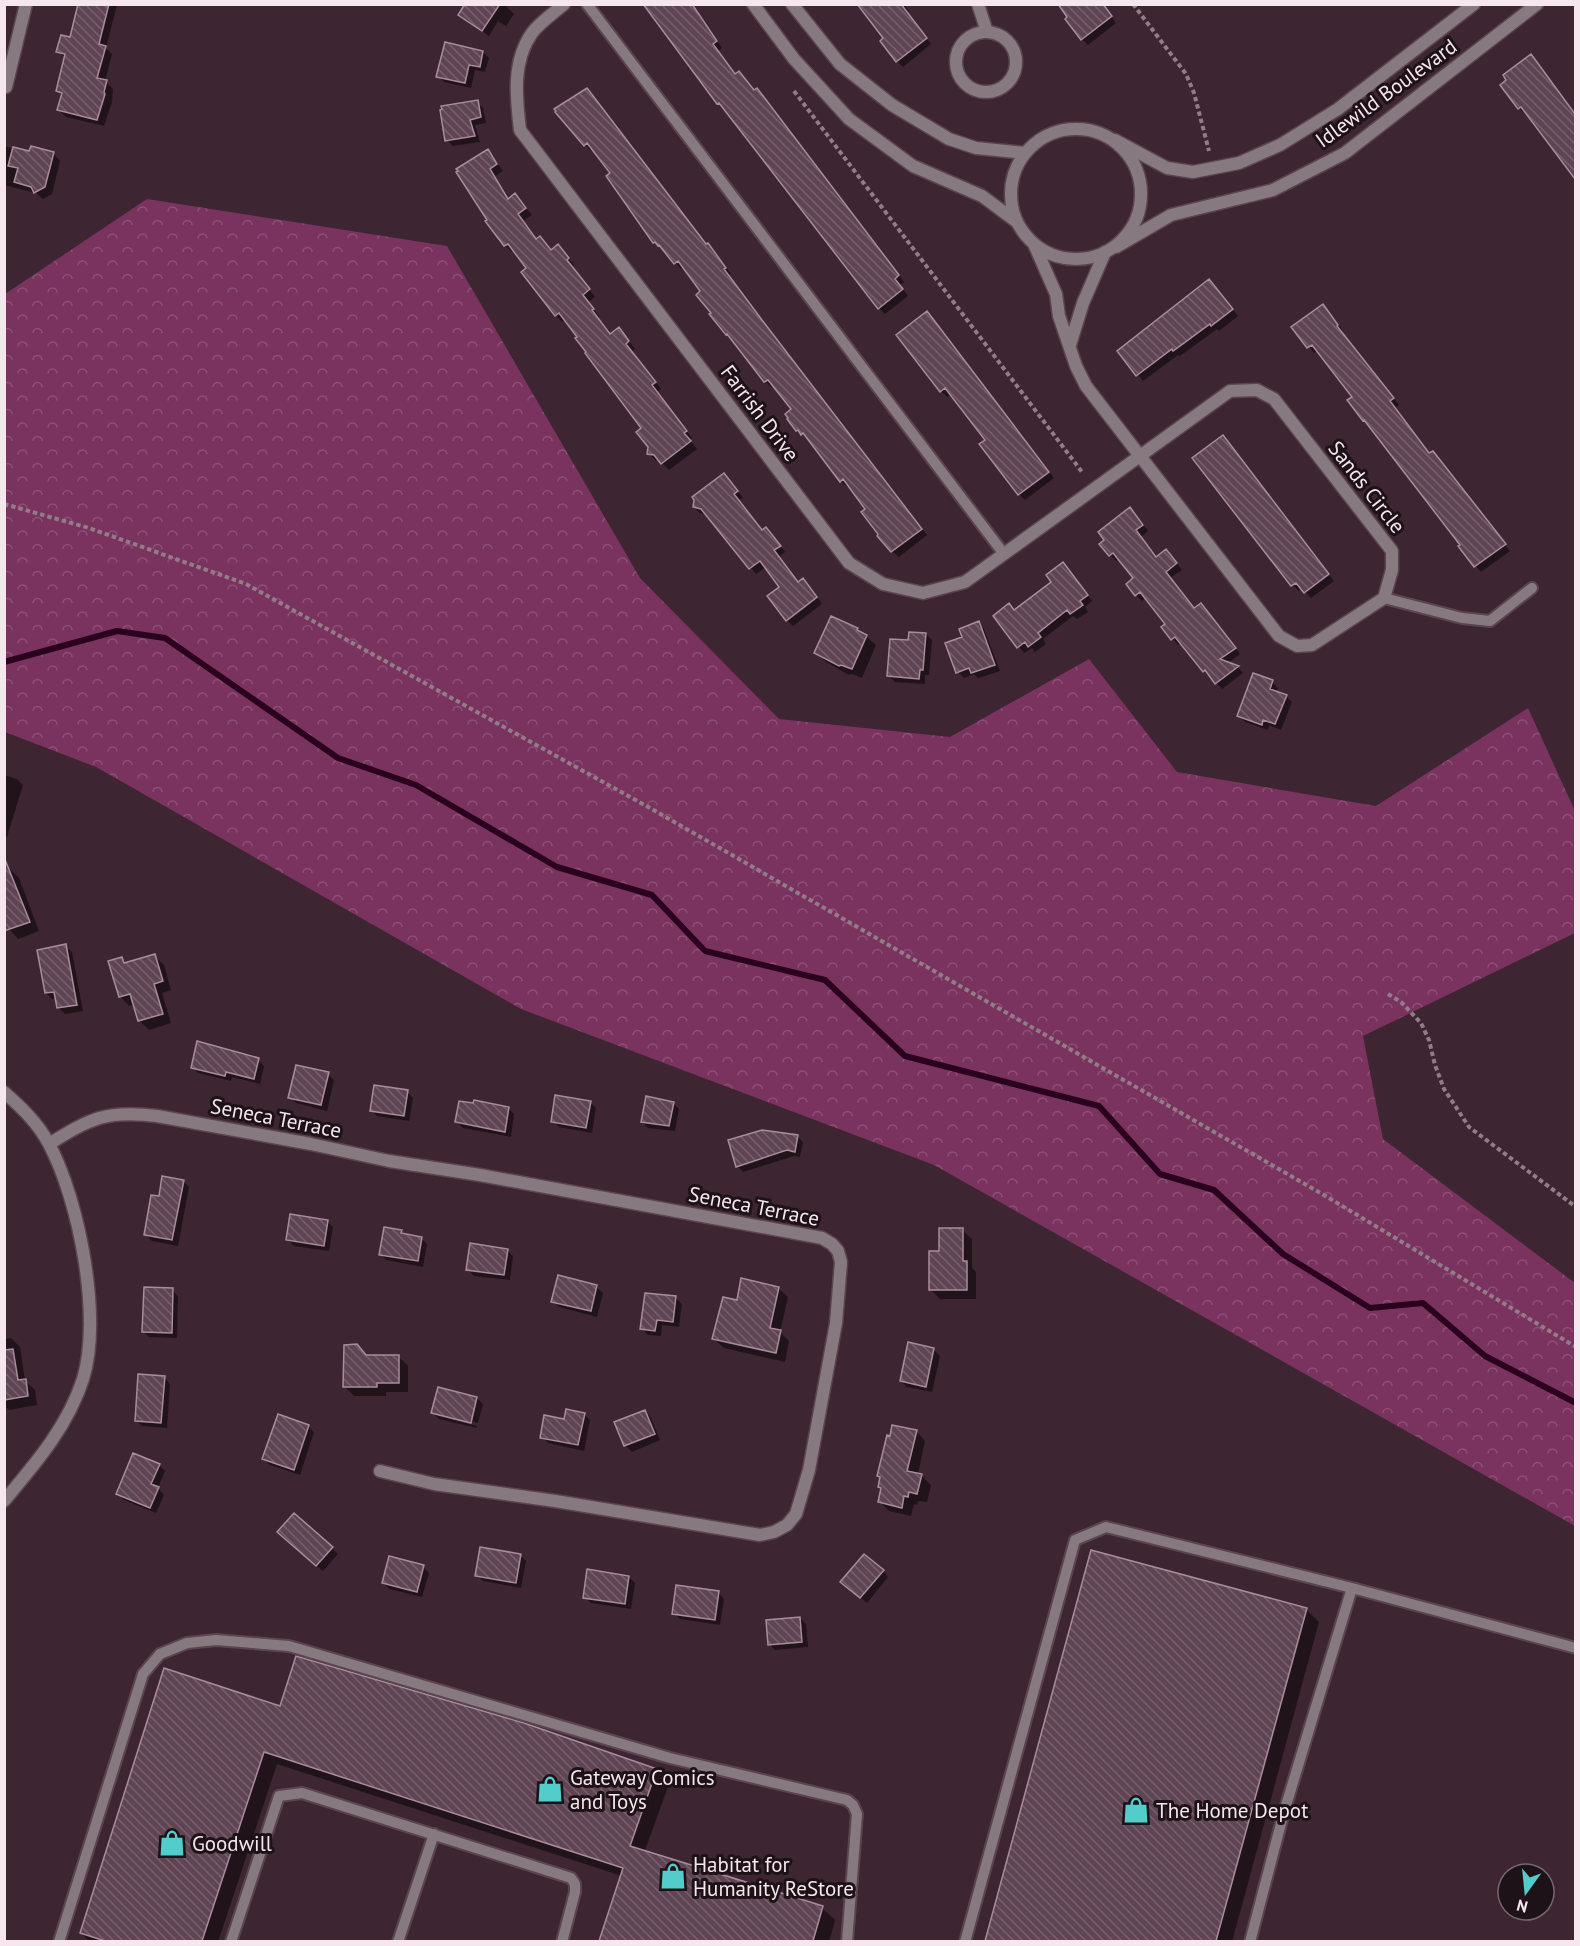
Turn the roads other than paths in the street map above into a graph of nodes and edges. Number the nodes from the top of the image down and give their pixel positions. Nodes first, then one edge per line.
1 (26, 4) edge
2 (564, 4) edge
3 (587, 4) edge
4 (753, 4) edge
5 (792, 4) edge
6 (978, 4) edge
7 (1474, 4) edge
8 (1537, 4) edge
9 (987, 32) junction
10 (6, 87) dead end
11 (1114, 140) junction
12 (1025, 153) junction
13 (1017, 223) junction
14 (1034, 244) junction
15 (1111, 249) junction
16 (1070, 345) junction
17 (1142, 456) junction
18 (1004, 554) junction
19 (1532, 588) dead end
20 (1383, 598) junction
21 (4, 1092) edge
22 (49, 1144) junction
23 (380, 1471) dead end
24 (4, 1501) edge
25 (1352, 1588) junction
26 (1575, 1648) edge
27 (434, 1834) junction
28 (59, 1941) edge
29 (231, 1941) edge
30 (398, 1941) edge
31 (562, 1941) edge
32 (847, 1941) edge
33 (964, 1941) edge
34 (1250, 1941) edge

1 - 10 street
2 - 18 street, Farrish Drive
3 - 18 lane
4 - 13 street
5 - 12 street
6 - 9 street
7 - 11 street, Idlewild Boulevard
8 - 15 street, Idlewild Boulevard
9 - 9 street
11 - 12 street
11 - 15 street
12 - 13 street
13 - 14 street
14 - 15 street
14 - 16 street
15 - 16 street
16 - 17 street
17 - 18 street, Farrish Drive
17 - 20 street
17 - 20 street, Sands Circle
19 - 20 lane
21 - 22 street
22 - 23 street, Seneca Terrace
22 - 24 street
25 - 26 lane
25 - 33 lane
25 - 34 lane
27 - 29 lane
27 - 30 lane
27 - 31 lane
28 - 32 lane

